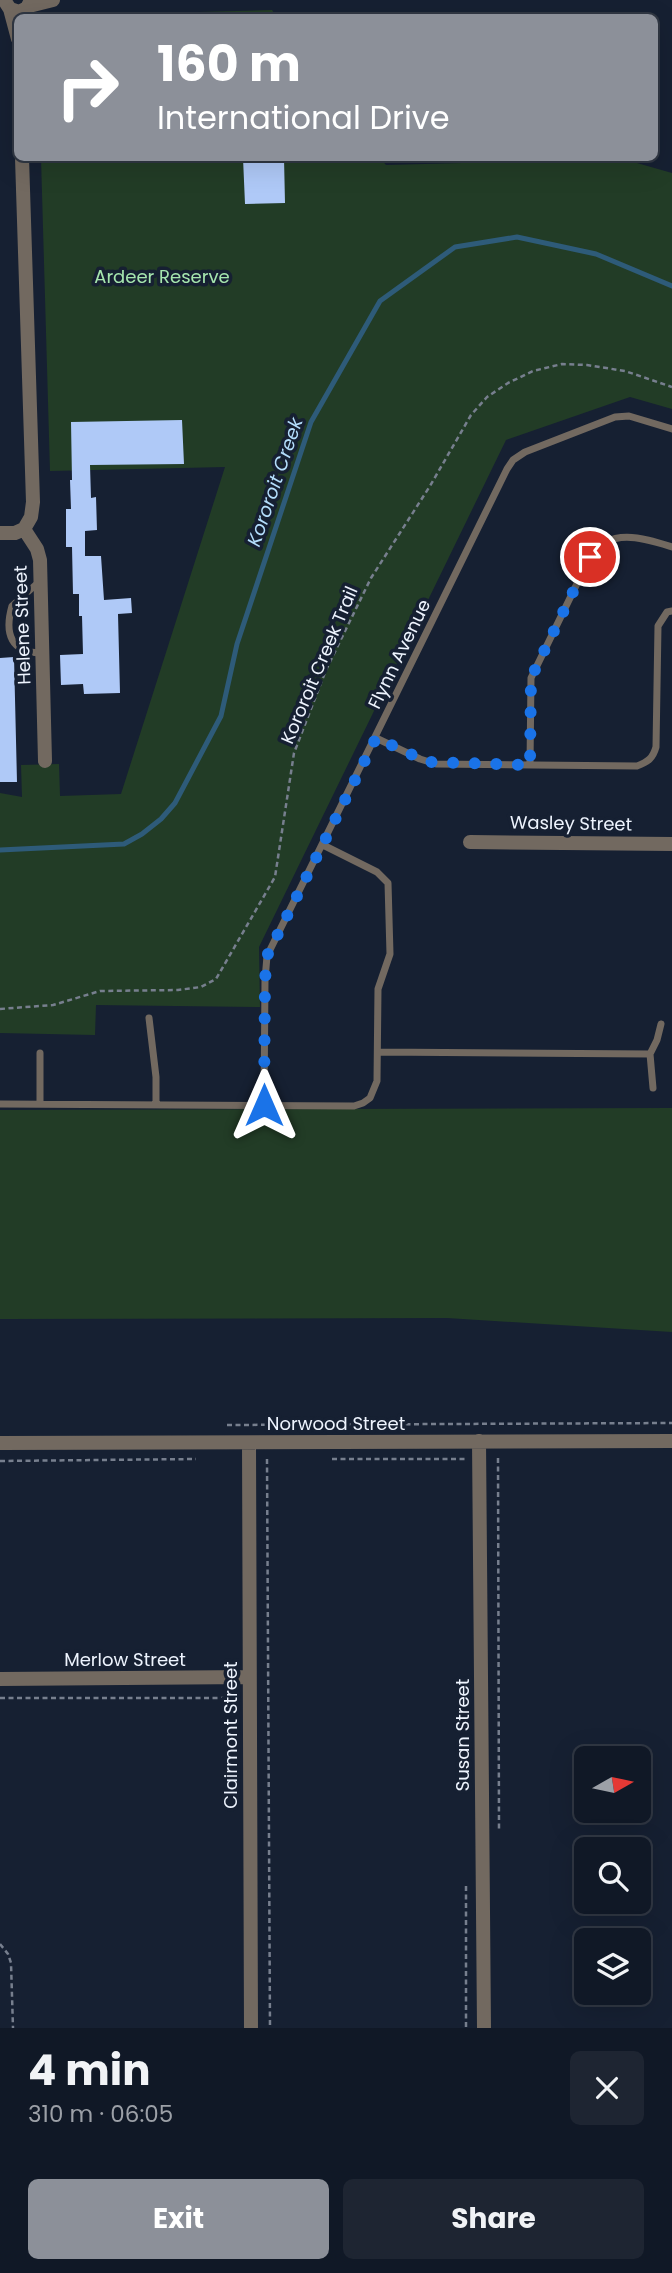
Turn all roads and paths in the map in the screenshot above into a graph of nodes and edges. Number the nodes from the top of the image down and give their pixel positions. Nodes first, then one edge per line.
1 (52, 0) edge
2 (6, 6) edge
3 (28, 8) edge
4 (14, 28) edge
5 (22, 161) edge
6 (672, 387) edge
7 (672, 429) edge
8 (24, 529) junction
9 (0, 534) edge
10 (672, 547) edge
11 (40, 581) junction
12 (672, 611) edge
13 (42, 653) junction
14 (376, 738) junction
15 (45, 761) dead end
16 (530, 765) junction
17 (470, 842) dead end
18 (672, 844) edge
19 (323, 845) junction
20 (0, 1009) edge
21 (149, 1018) dead end
22 (661, 1024) dead end
23 (377, 1052) junction
24 (40, 1053) dead end
25 (650, 1054) junction
26 (653, 1088) dead end
27 (0, 1104) edge
28 (40, 1104) junction
29 (156, 1105) junction
30 (264, 1105) junction
31 (672, 1423) edge
32 (216, 1425) dead end
33 (479, 1441) junction
34 (672, 1441) edge
35 (0, 1443) edge
36 (250, 1443) junction
37 (498, 1458) dead end
38 (267, 1459) dead end
39 (249, 1677) junction
40 (0, 1679) edge
41 (233, 1697) dead end
42 (0, 1698) edge
43 (499, 1833) dead end
44 (0, 1944) edge
45 (13, 2028) edge
46 (251, 2028) edge
47 (270, 2028) edge
48 (484, 2028) edge

1 - 3 street
2 - 3 street
2 - 4 street
5 - 8 street
6 - 20 path, Kororoit Creek Trail
7 - 14 lane, Flynn Avenue
8 - 9 street
8 - 11 street, Helene Street
10 - 16 lane
11 - 13 street, Helene Street
11 - 13 lane
12 - 16 lane
13 - 15 street, Helene Street
14 - 16 lane
14 - 19 lane, Flynn Avenue
17 - 18 street, Wasley Street
19 - 23 lane
19 - 30 lane, Flynn Avenue
21 - 29 lane
22 - 25 lane
23 - 25 lane
23 - 30 lane
24 - 28 lane
25 - 26 lane
27 - 28 lane
28 - 29 lane
29 - 30 lane
31 - 32 path
33 - 34 street, Norwood Street
33 - 36 street, Norwood Street
33 - 48 street, Susan Street
35 - 36 street, Norwood Street
36 - 39 street, Clairmont Street
37 - 43 path
38 - 47 path
39 - 40 street, Merlow Street
39 - 46 street, Clairmont Street
41 - 42 path
44 - 45 path

